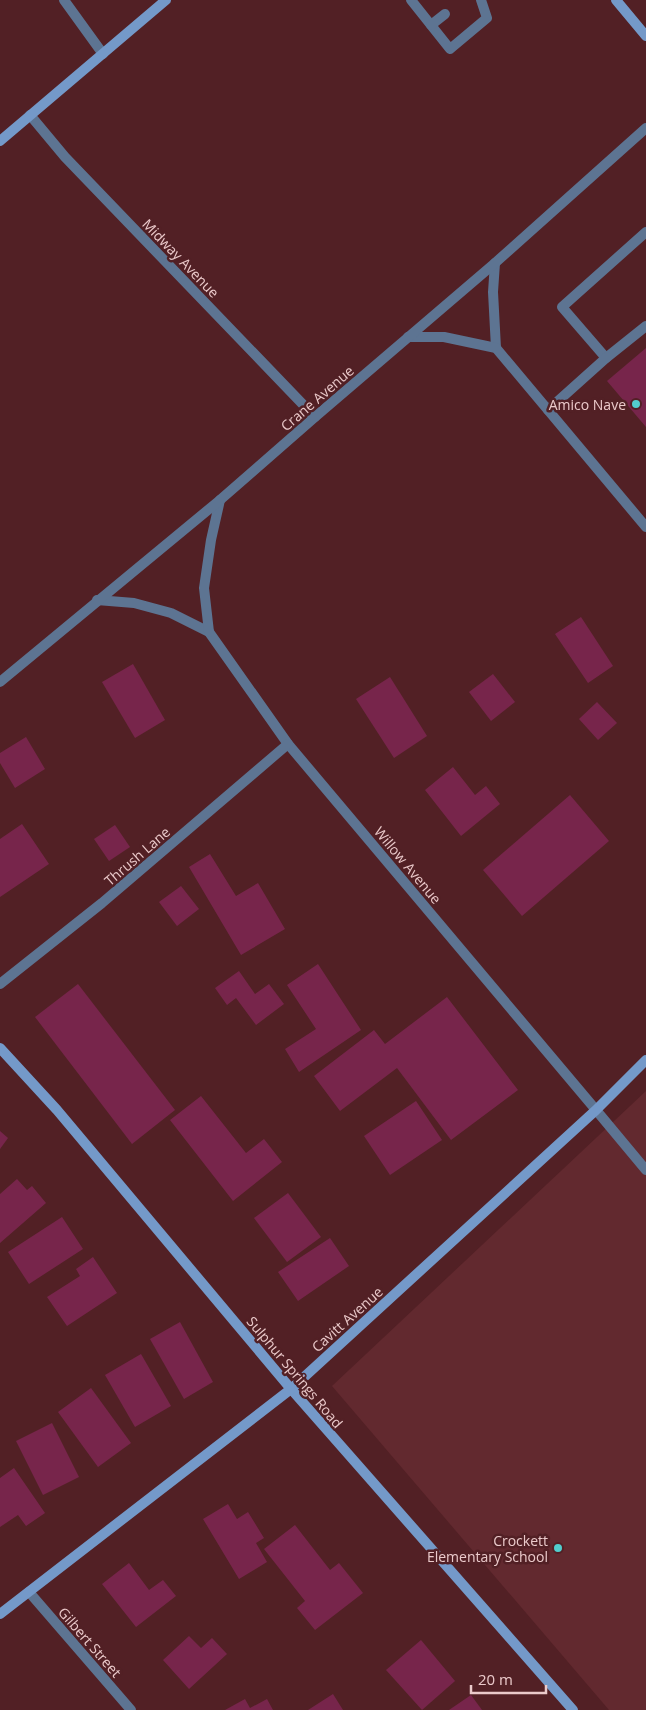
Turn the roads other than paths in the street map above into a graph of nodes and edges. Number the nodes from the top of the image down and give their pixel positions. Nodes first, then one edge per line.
1 (64, 0) edge
2 (166, 0) edge
3 (411, 0) edge
4 (481, 0) edge
5 (616, 0) edge
6 (445, 14) dead end
7 (431, 25) junction
8 (646, 36) edge
9 (103, 54) junction
10 (30, 116) junction
11 (646, 128) edge
12 (0, 141) edge
13 (646, 232) edge
14 (495, 264) junction
15 (646, 326) edge
16 (408, 337) junction
17 (496, 348) junction
18 (606, 358) junction
19 (548, 410) junction
20 (315, 417) junction
21 (220, 500) junction
22 (646, 527) edge
23 (97, 600) junction
24 (209, 632) junction
25 (0, 682) edge
26 (288, 744) junction
27 (0, 984) edge
28 (0, 1048) edge
29 (646, 1060) edge
30 (596, 1110) junction
31 (646, 1170) edge
32 (291, 1389) junction
33 (29, 1592) junction
34 (0, 1614) edge
35 (130, 1710) edge
36 (573, 1710) edge

1 - 9 street
2 - 9 street
3 - 7 street
4 - 7 street
5 - 8 street
6 - 7 street
9 - 10 street
10 - 12 street
10 - 20 street, Midway Avenue
11 - 14 street, Crane Avenue
13 - 18 street
14 - 16 street, Crane Avenue
14 - 17 street
15 - 18 street
16 - 17 street
16 - 20 street, Crane Avenue
17 - 19 street
18 - 19 street
19 - 22 street
20 - 21 street, Crane Avenue
21 - 23 street, Crane Avenue
21 - 24 street, Willow Avenue
23 - 24 street, Willow Avenue
23 - 25 street, Crane Avenue
24 - 26 street, Willow Avenue
26 - 27 street, Thrush Lane
26 - 30 street, Willow Avenue
28 - 32 street, Sulphur Springs Road
29 - 30 street, Cavitt Avenue
30 - 31 street, Willow Avenue
30 - 32 street, Cavitt Avenue
32 - 33 street, Cavitt Avenue
32 - 36 street, Sulphur Springs Road
33 - 34 street, Cavitt Avenue
33 - 35 street, Gilbert Street

